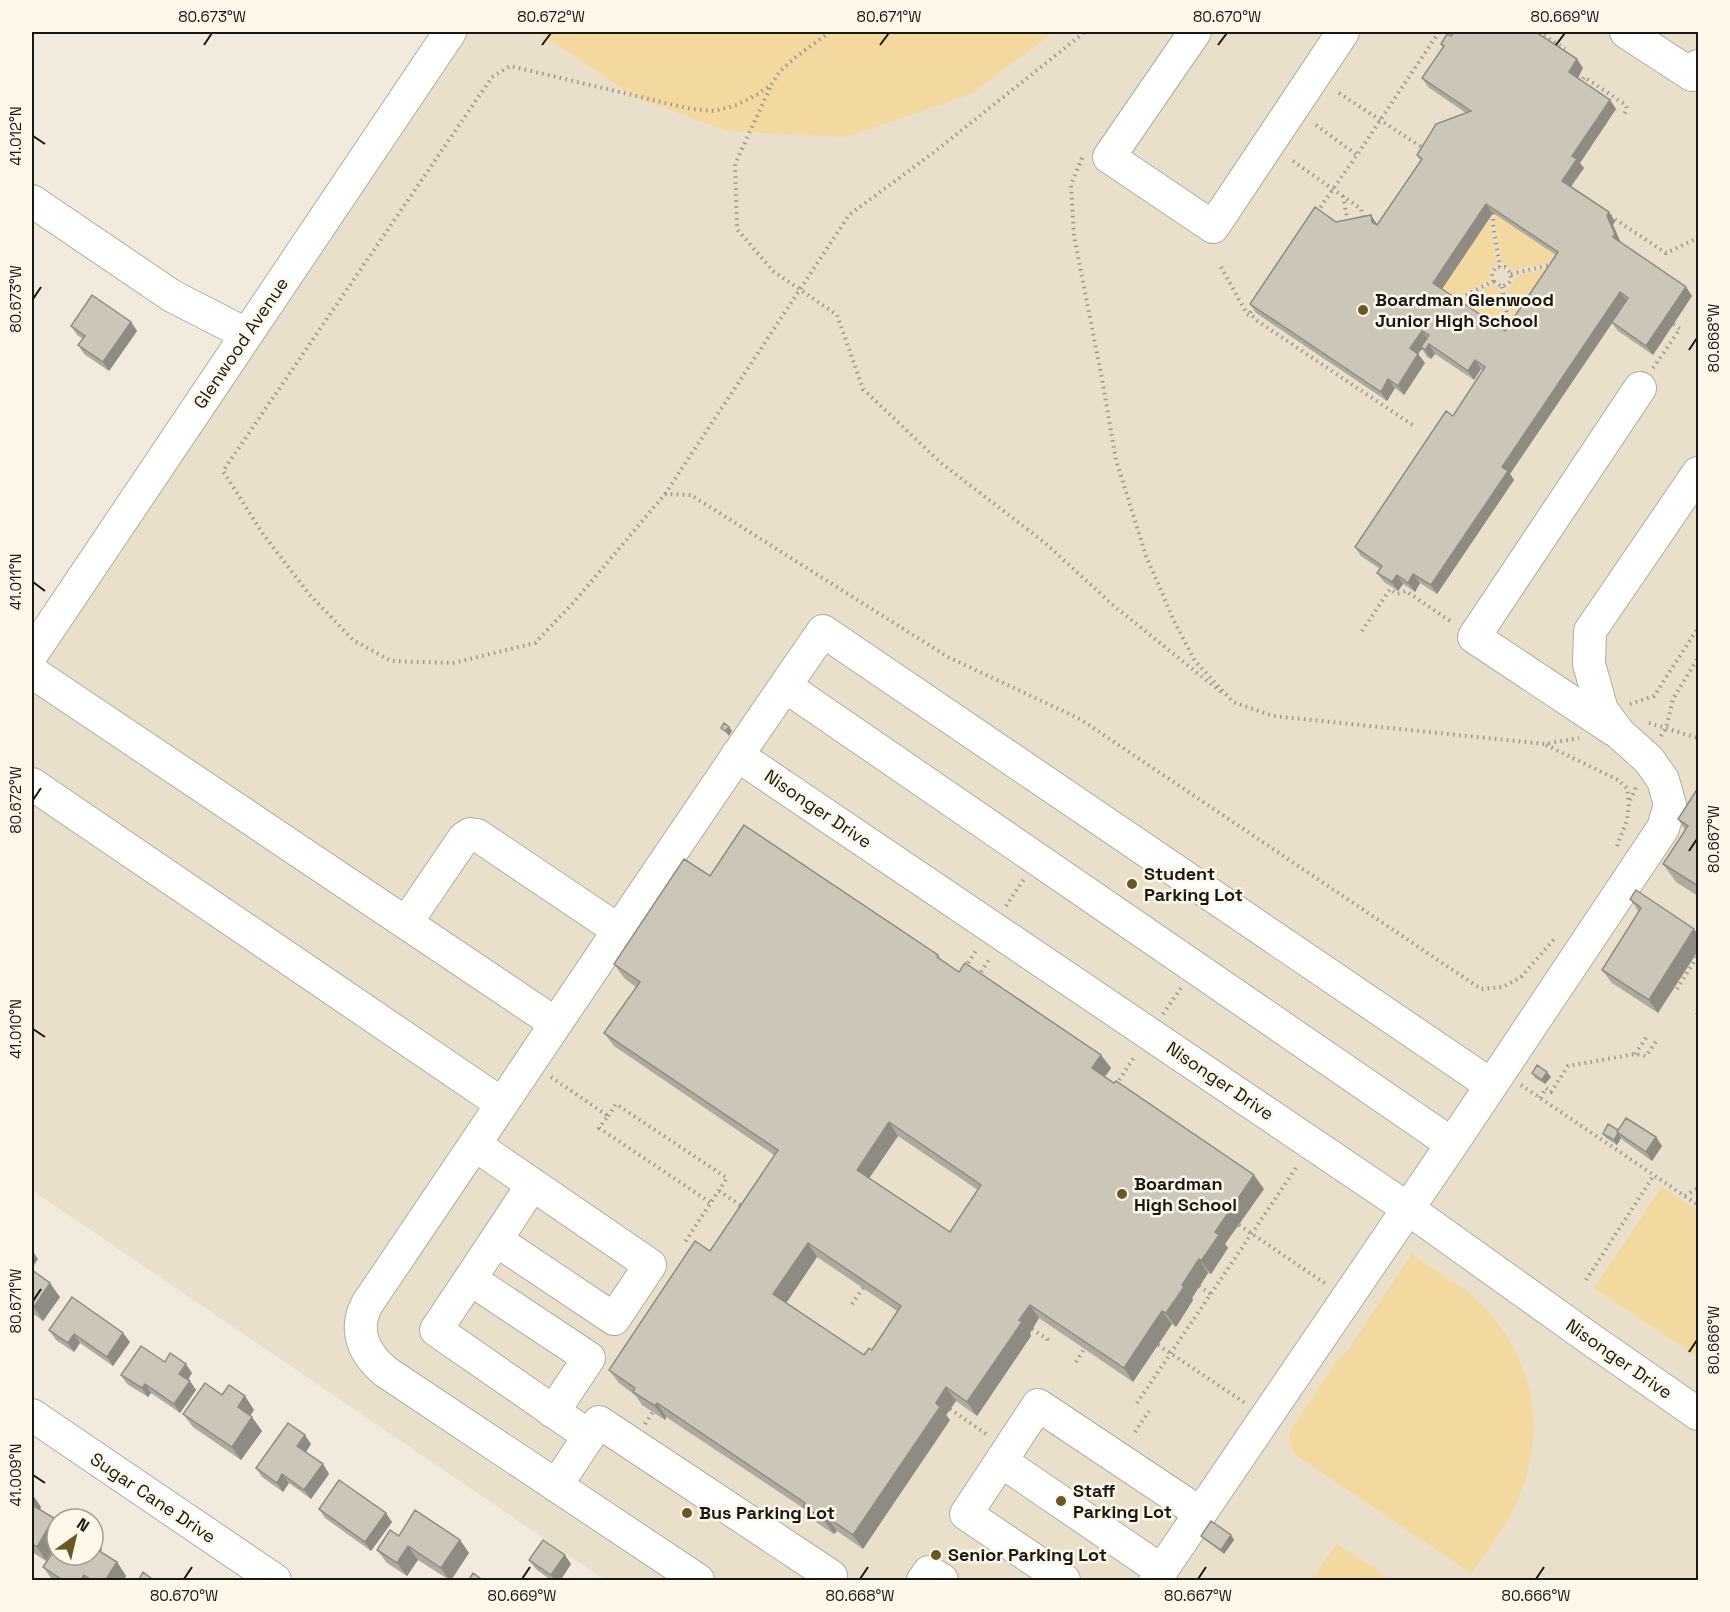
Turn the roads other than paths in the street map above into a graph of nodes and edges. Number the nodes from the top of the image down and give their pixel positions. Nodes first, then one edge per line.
1 (450, 32) edge
2 (1195, 32) edge
3 (1343, 32) edge
4 (1626, 32) edge
5 (1698, 66) edge
6 (32, 201) edge
7 (246, 334) junction
8 (1640, 388) road end
9 (1698, 473) edge
10 (32, 654) edge
11 (32, 672) edge
12 (785, 686) junction
13 (1619, 724) junction
14 (737, 755) junction
15 (32, 784) edge
16 (406, 923) junction
17 (618, 930) junction
18 (555, 1023) junction
19 (1496, 1078) junction
20 (502, 1104) junction
21 (1452, 1144) junction
22 (475, 1145) junction
23 (532, 1185) junction
24 (1407, 1208) junction
25 (496, 1240) junction
26 (470, 1280) junction
27 (553, 1412) junction
28 (1698, 1414) edge
29 (32, 1415) edge
30 (589, 1436) junction
31 (1001, 1461) junction
32 (556, 1486) junction
33 (1200, 1513) junction
34 (1158, 1576) edge
35 (275, 1581) edge
36 (698, 1581) edge
37 (831, 1581) edge
38 (923, 1581) edge
39 (942, 1581) edge
40 (1064, 1581) edge

1 - 7 street, Glenwood Avenue
2 - 3 street
4 - 5 street
6 - 7 street
7 - 10 street, Glenwood Avenue
8 - 13 street
9 - 13 street
11 - 16 street
12 - 14 street
12 - 19 street
12 - 21 street
13 - 19 street
14 - 17 street
14 - 24 street, Nisonger Drive
15 - 20 street
16 - 17 street
16 - 18 street
17 - 18 street
18 - 20 street
19 - 21 street
20 - 22 street
21 - 24 street
22 - 23 street
22 - 32 street
23 - 25 street
23 - 25 street
24 - 28 street, Nisonger Drive
24 - 33 street
25 - 26 street
26 - 27 street
26 - 27 street
27 - 30 street
29 - 35 street, Sugar Cane Drive
30 - 32 street
30 - 37 street
31 - 33 street
31 - 34 street
31 - 40 street
32 - 36 street
33 - 34 street
38 - 39 street

